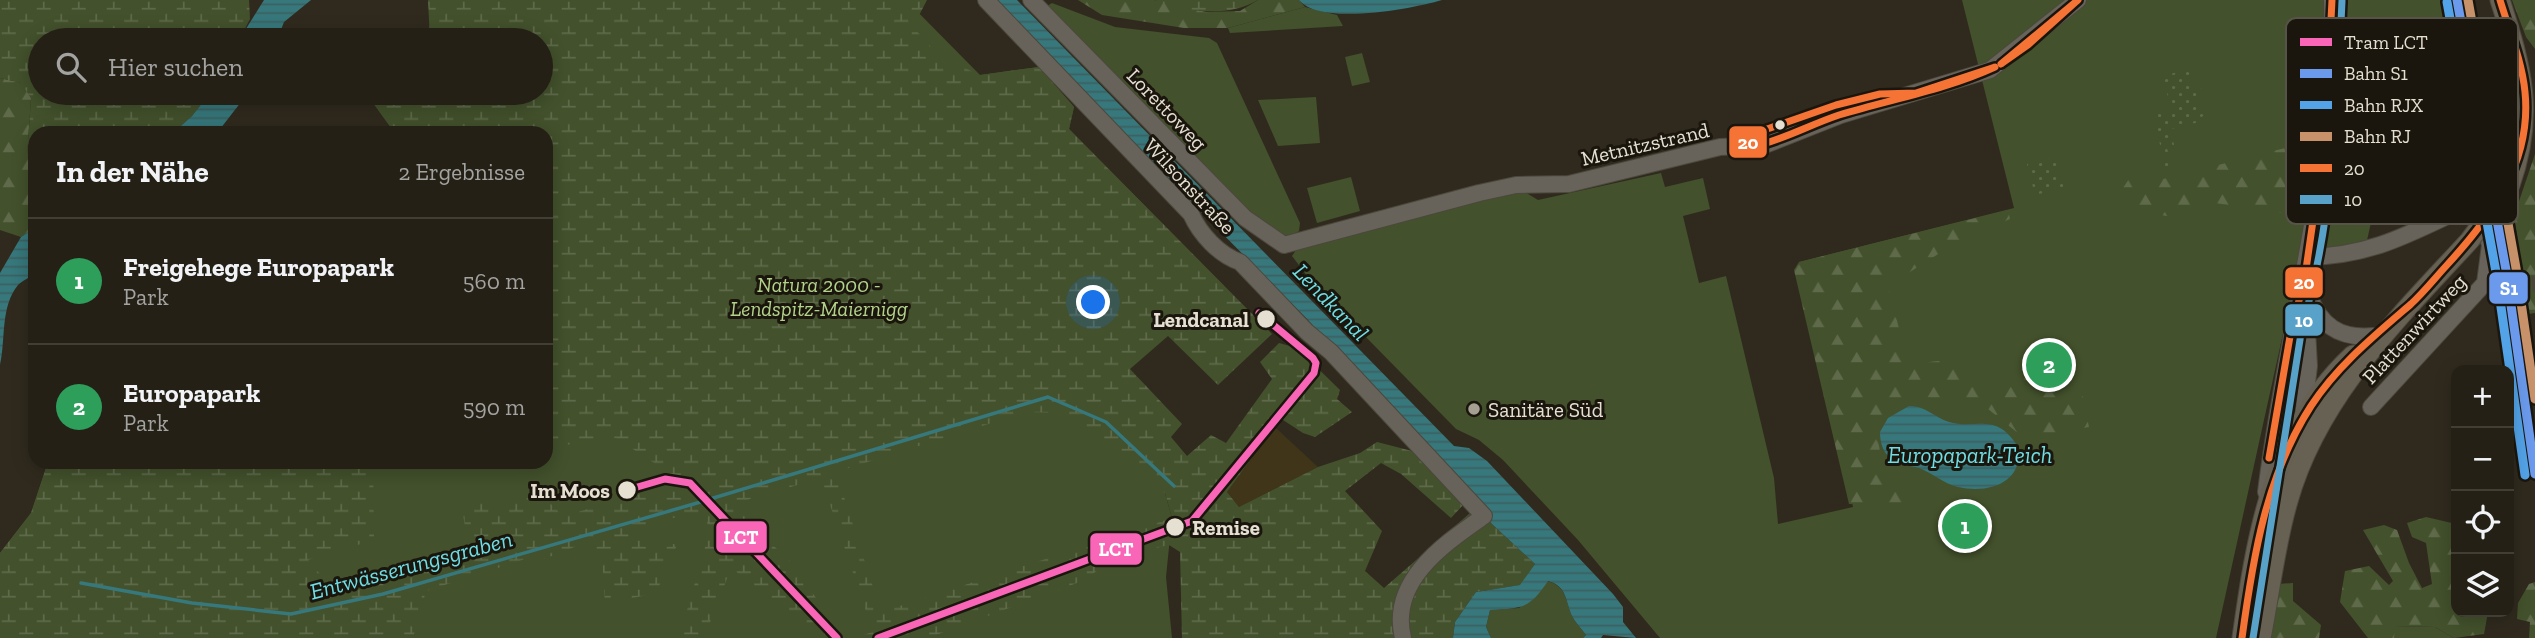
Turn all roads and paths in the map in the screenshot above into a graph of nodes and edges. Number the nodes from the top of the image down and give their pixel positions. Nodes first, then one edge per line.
1 (986, 0) edge
2 (1031, 0) edge
3 (2078, 0) edge
4 (2332, 0) edge
5 (2500, 0) edge
6 (2331, 18) edge
7 (2507, 18) edge
8 (2518, 44) edge
9 (2528, 68) edge
10 (2518, 158) edge
11 (2312, 224) edge
12 (2429, 224) edge
13 (2482, 224) edge
14 (2484, 224) edge
15 (1277, 243) joint
16 (2307, 257) junction
17 (2304, 283) junction
18 (2409, 306) junction
19 (2373, 336) junction
20 (2371, 407) dead end
21 (2277, 409) junction
22 (2305, 427) junction
23 (2264, 508) junction
24 (1403, 638) edge
25 (2242, 638) edge
26 (2261, 638) edge

1 - 24 street, Wilsonstraße
2 - 15 street, Lorettoweg
3 - 15 street, Metnitzstrand
4 - 6 street
5 - 7 main road
8 - 9 main road
9 - 10 main road, bridge
11 - 16 street
12 - 16 street, Plattenwirtweg
13 - 18 main road, bridge
14 - 20 street, Plattenwirtweg
16 - 17 street
17 - 19 street
17 - 21 street
17 - 22 street
18 - 19 main road
18 - 22 main road
19 - 22 main road
21 - 22 street
21 - 23 street
22 - 23 main road
22 - 26 main road
23 - 25 main road

